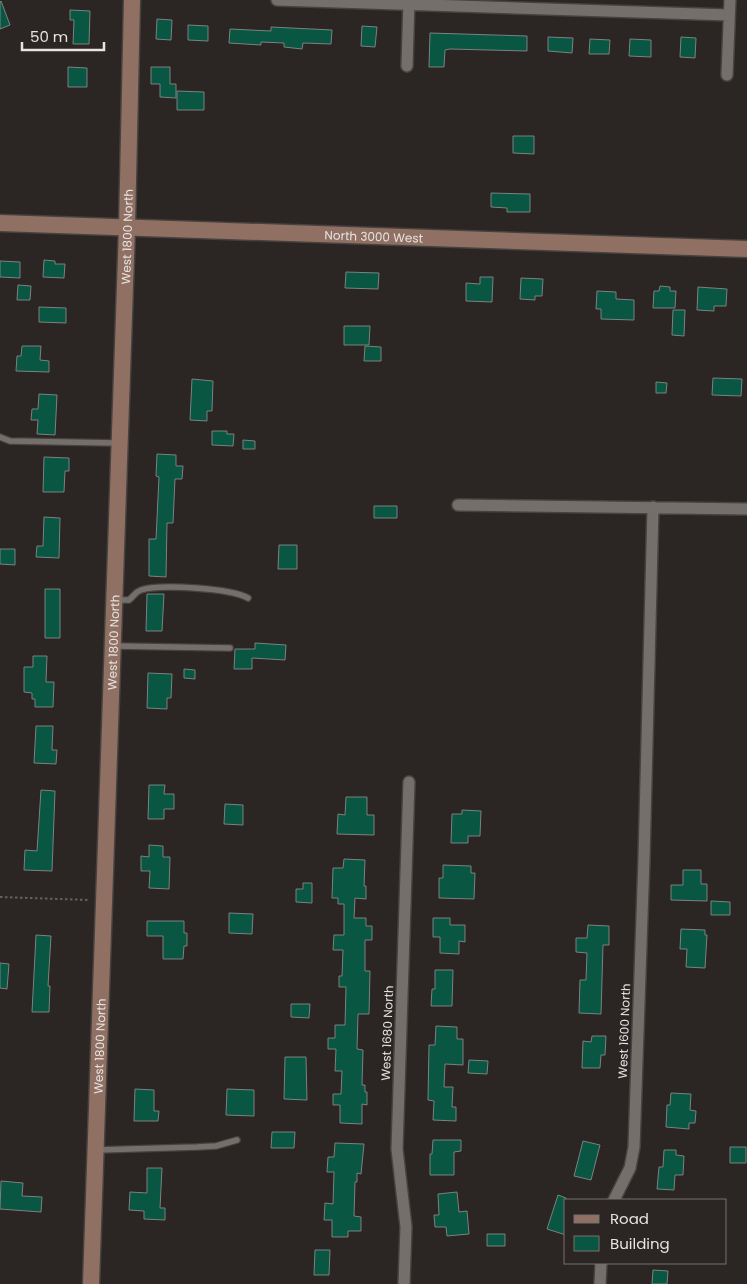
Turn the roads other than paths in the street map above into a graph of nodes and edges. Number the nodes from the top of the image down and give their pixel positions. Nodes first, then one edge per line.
1 (132, 0) edge
2 (277, 0) edge
3 (730, 0) edge
4 (409, 2) edge
5 (729, 16) junction
6 (407, 66) dead end
7 (727, 75) dead end
8 (0, 223) edge
9 (127, 228) junction
10 (747, 249) edge
11 (0, 437) edge
12 (119, 443) junction
13 (458, 505) dead end
14 (653, 507) junction
15 (747, 509) edge
16 (248, 598) dead end
17 (114, 600) junction
18 (113, 646) junction
19 (230, 648) dead end
20 (409, 782) dead end
21 (237, 1140) dead end
22 (96, 1150) junction
23 (614, 1199) edge
24 (601, 1264) edge
25 (92, 1284) edge
26 (404, 1284) edge
27 (600, 1284) edge

1 - 9 main road, West 1800 North
2 - 4 street
3 - 5 street
4 - 5 street
4 - 6 street
5 - 7 street
8 - 9 main road, North 3000 West
9 - 10 main road, North 3000 West
9 - 12 main road, West 1800 North
11 - 12 lane
12 - 17 main road, West 1800 North
13 - 14 street
14 - 15 street
14 - 23 street, West 1600 North
16 - 17 lane
17 - 18 main road, West 1800 North
18 - 19 lane
18 - 22 main road, West 1800 North
20 - 26 street, West 1680 North
21 - 22 lane
22 - 25 main road, West 1800 North
24 - 27 street

